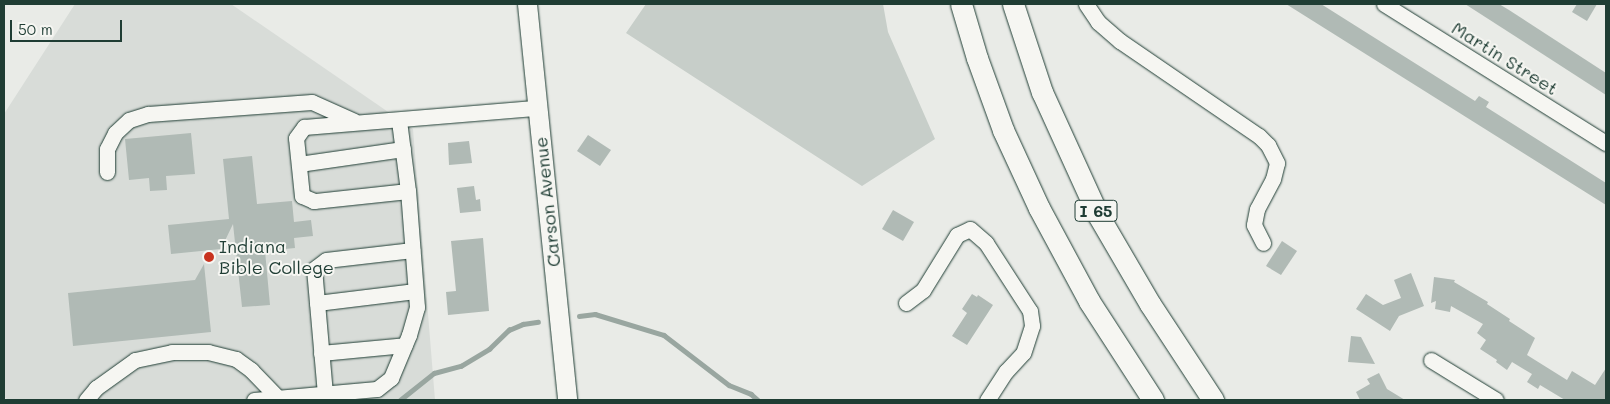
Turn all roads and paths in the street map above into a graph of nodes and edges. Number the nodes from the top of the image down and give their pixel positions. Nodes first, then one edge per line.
1 (527, 4) edge
2 (961, 4) edge
3 (1014, 4) edge
4 (1086, 4) edge
5 (1384, 4) edge
6 (537, 108) junction
7 (399, 121) junction
8 (356, 122) junction
9 (1606, 143) edge
10 (403, 149) junction
11 (299, 164) junction
12 (107, 172) dead end
13 (408, 191) junction
14 (1263, 243) dead end
15 (412, 250) junction
16 (415, 291) junction
17 (317, 303) junction
18 (906, 303) dead end
19 (405, 345) junction
20 (321, 353) junction
21 (1431, 360) dead end
22 (325, 394) junction
23 (278, 398) junction
24 (86, 400) edge
25 (254, 400) edge
26 (567, 400) edge
27 (987, 400) edge
28 (1153, 400) edge
29 (1213, 400) edge
30 (1496, 400) edge

1 - 6 main road, Carson Avenue
2 - 28 highway, I 65
3 - 29 highway, I 65
4 - 14 street
5 - 9 street, Martin Street
6 - 7 street
6 - 26 main road, Carson Avenue
7 - 8 street
7 - 10 street
8 - 11 street
8 - 12 street
10 - 11 street
10 - 13 street
11 - 13 street
13 - 15 street
15 - 16 street
15 - 17 street
16 - 17 street
16 - 19 street
17 - 20 street
18 - 27 street
19 - 20 street
19 - 22 street
20 - 22 street
21 - 30 street
22 - 23 street
23 - 24 street
23 - 25 street

